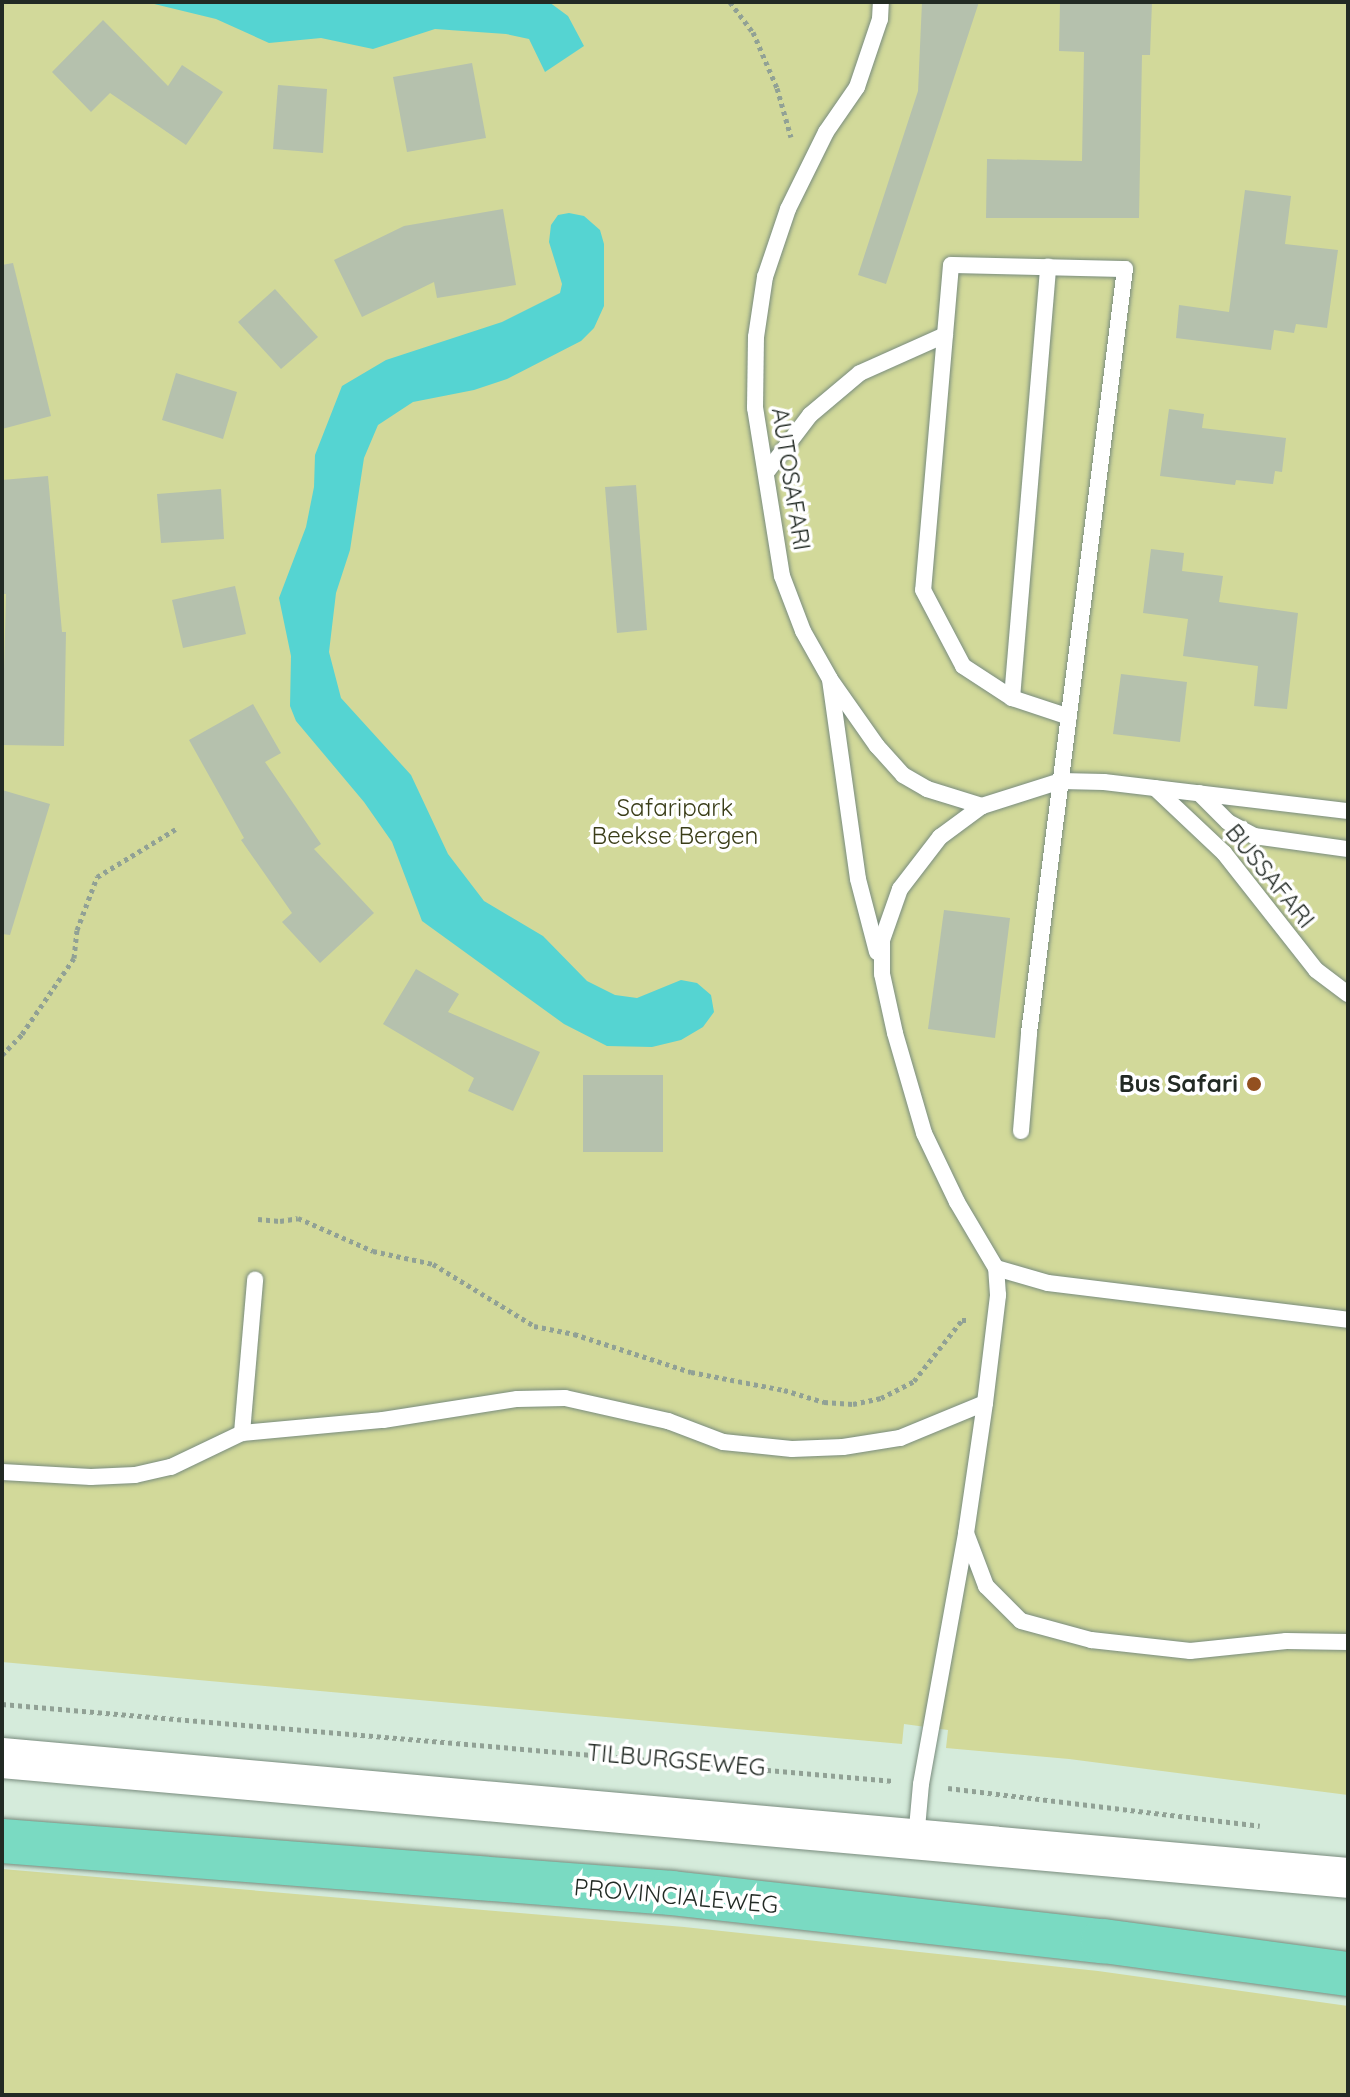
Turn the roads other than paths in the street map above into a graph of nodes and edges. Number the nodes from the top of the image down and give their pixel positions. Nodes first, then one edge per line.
1 (881, 2) edge
2 (1048, 267) junction
3 (945, 335) junction
4 (766, 473) junction
5 (830, 679) junction
6 (1012, 698) junction
7 (1069, 717) junction
8 (1061, 781) junction
9 (1155, 788) junction
10 (1199, 793) junction
11 (982, 806) junction
12 (1348, 811) edge
13 (1348, 849) edge
14 (882, 974) junction
15 (1348, 994) edge
16 (1021, 1131) dead end
17 (996, 1268) junction
18 (255, 1280) dead end
19 (1348, 1320) edge
20 (985, 1403) junction
21 (242, 1433) junction
22 (2, 1472) edge
23 (966, 1533) junction
24 (1348, 1642) edge
25 (2, 1758) edge
26 (916, 1840) junction
27 (2, 1841) edge
28 (1348, 1878) edge
29 (1348, 1974) edge

1 - 4 lane, AUTOSAFARI
2 - 3 lane
2 - 6 lane
2 - 7 lane
3 - 4 lane
3 - 6 lane
4 - 5 lane, AUTOSAFARI
5 - 11 lane
5 - 14 lane, AUTOSAFARI
6 - 7 lane
7 - 8 lane
8 - 9 lane
8 - 11 lane
8 - 16 lane
9 - 10 lane
9 - 15 lane, BUSSAFARI
10 - 12 lane
10 - 13 lane
11 - 14 lane
14 - 17 lane
17 - 19 lane
17 - 20 lane
18 - 21 lane
20 - 21 lane
20 - 23 lane
21 - 22 lane
23 - 24 lane
23 - 26 lane
25 - 26 street
26 - 28 street
27 - 29 highway, PROVINCIALEWEG

